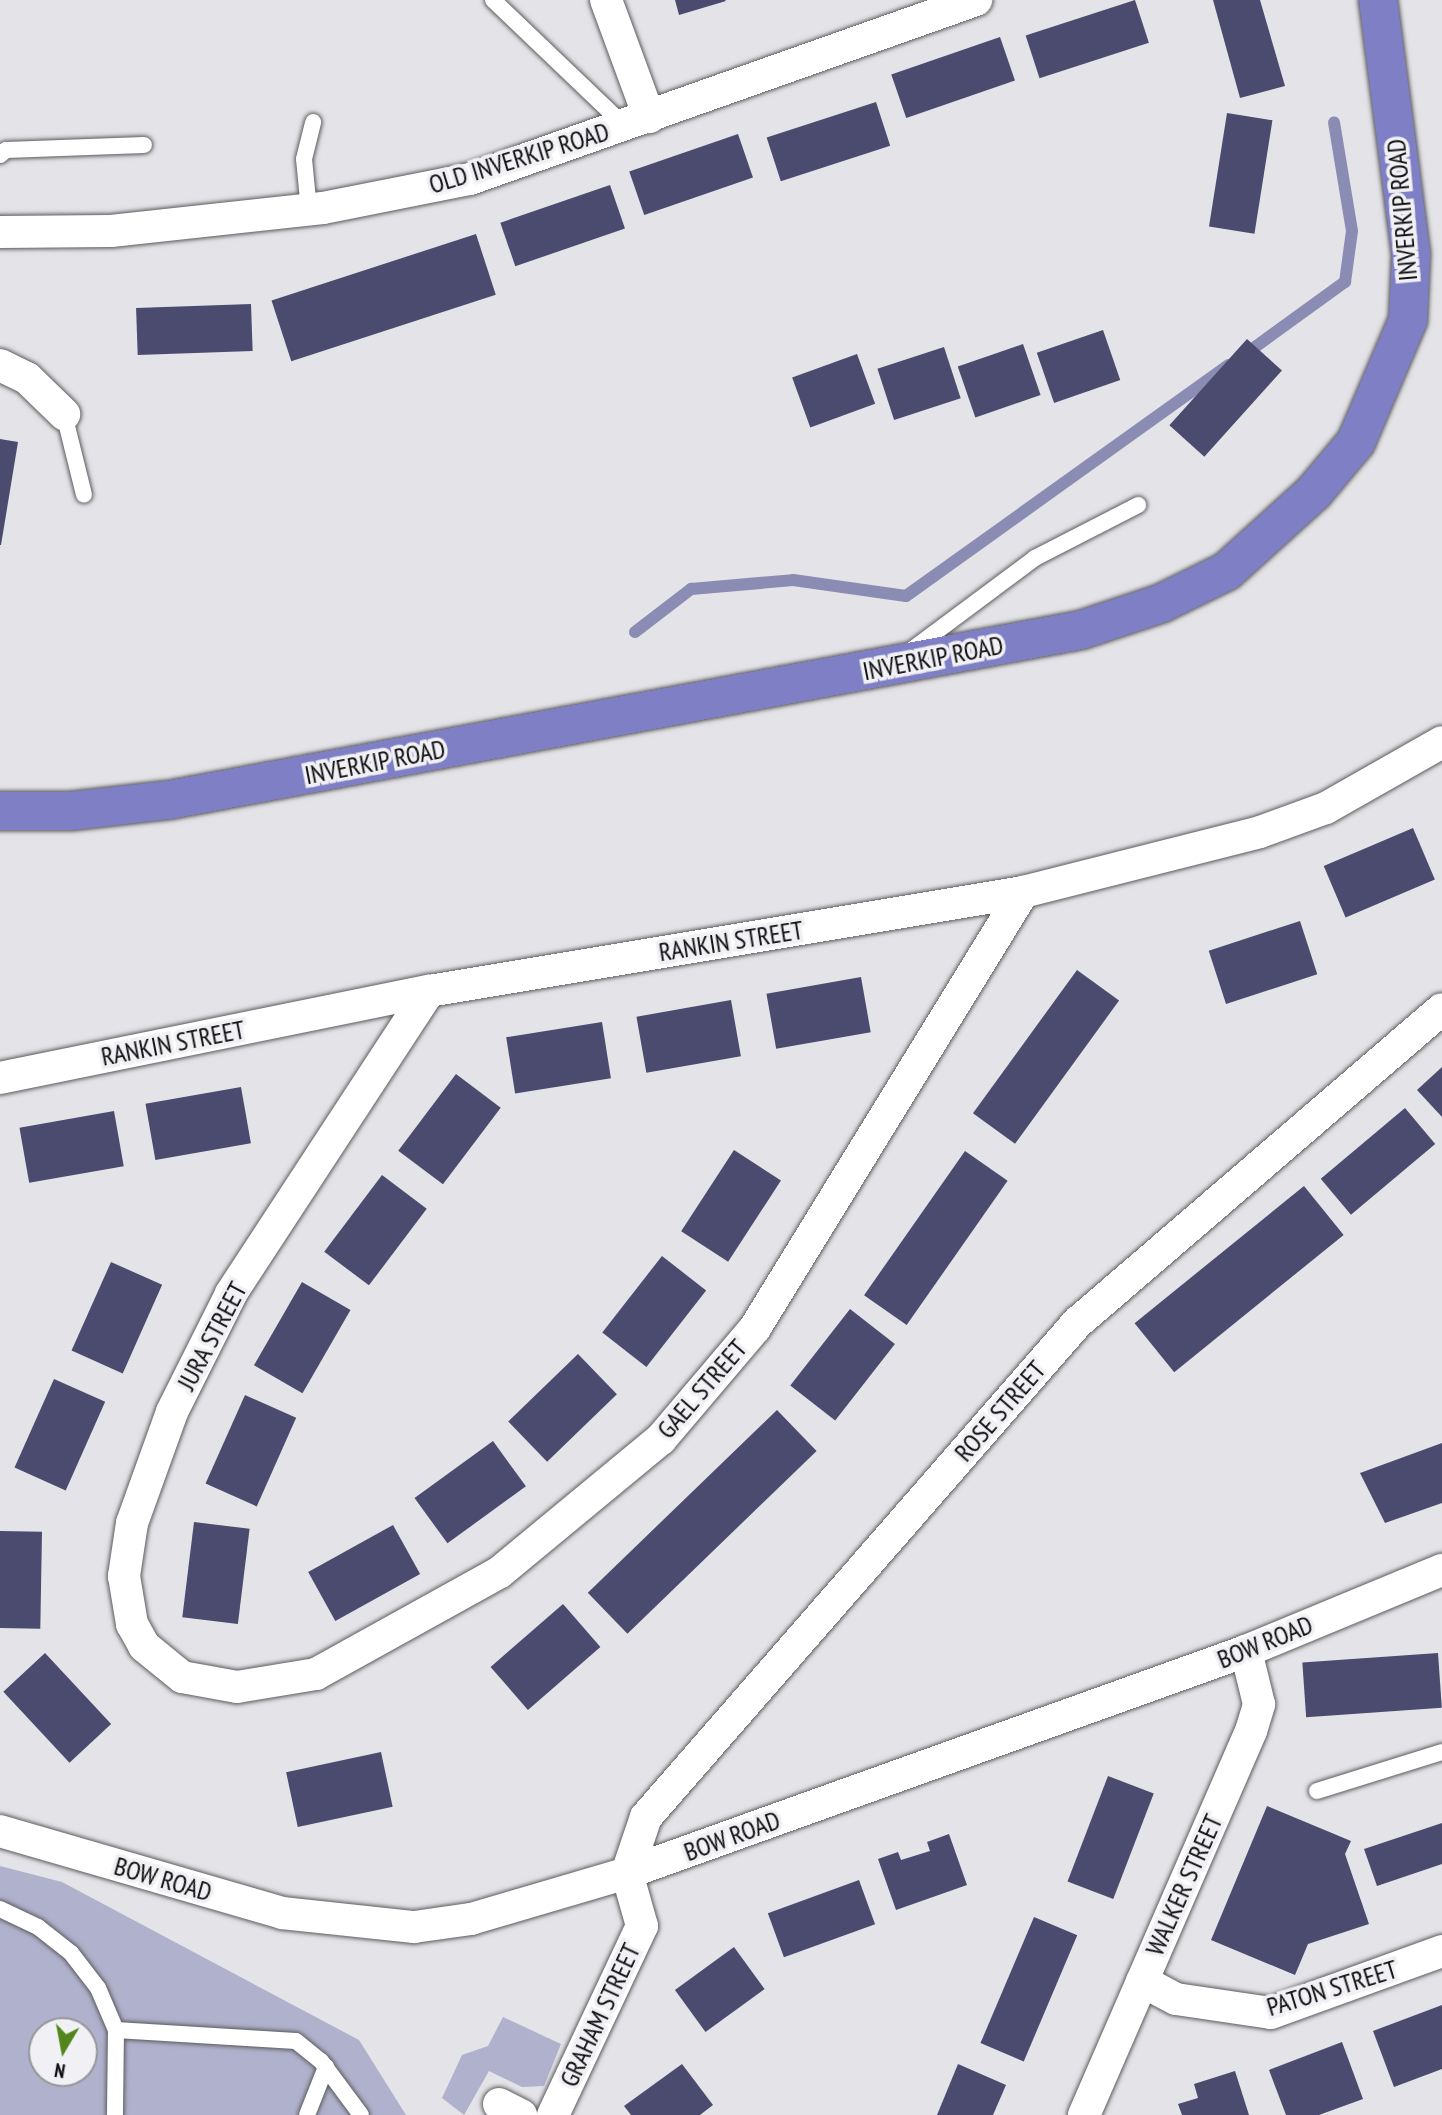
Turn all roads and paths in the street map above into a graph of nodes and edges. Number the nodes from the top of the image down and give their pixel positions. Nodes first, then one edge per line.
1 (494, 0) edge
2 (606, 0) edge
3 (976, 0) edge
4 (1378, 0) edge
5 (637, 121) junction
6 (313, 122) dead end
7 (144, 145) dead end
8 (0, 155) edge
9 (309, 210) junction
10 (0, 232) edge
11 (0, 365) edge
12 (64, 414) joint
13 (84, 495) dead end
14 (1138, 505) dead end
15 (890, 666) junction
16 (1442, 742) edge
17 (0, 811) edge
18 (1024, 892) junction
19 (429, 991) junction
20 (1442, 1009) edge
21 (0, 1077) edge
22 (1442, 1570) edge
23 (1246, 1651) junction
24 (207, 1685) joint
25 (1442, 1752) edge
26 (1317, 1791) dead end
27 (0, 1831) edge
28 (627, 1873) junction
29 (0, 1909) edge
30 (1442, 1951) edge
31 (1142, 1981) junction
32 (116, 2031) junction
33 (326, 2067) junction
34 (115, 2115) edge
35 (307, 2115) edge
36 (361, 2115) edge
37 (553, 2115) edge
38 (1084, 2115) edge

1 - 5 lane
2 - 5 street
3 - 5 street, OLD INVERKIP ROAD
4 - 15 highway, INVERKIP ROAD
5 - 9 street, OLD INVERKIP ROAD
6 - 9 lane
7 - 8 lane
9 - 10 street, OLD INVERKIP ROAD
11 - 12 street
12 - 13 lane
14 - 15 lane
15 - 17 highway, INVERKIP ROAD
16 - 18 street, RANKIN STREET
18 - 19 street, RANKIN STREET
18 - 24 street, GAEL STREET
19 - 21 street, RANKIN STREET
19 - 24 street, JURA STREET
20 - 28 street, ROSE STREET
22 - 23 street, BOW ROAD
23 - 28 street, BOW ROAD
23 - 31 street, WALKER STREET
25 - 26 lane
27 - 28 street, BOW ROAD
28 - 37 street, GRAHAM STREET
29 - 32 lane
30 - 31 street, PATON STREET
31 - 38 street, WALKER STREET
32 - 33 lane
32 - 34 lane
33 - 35 lane
33 - 36 lane

